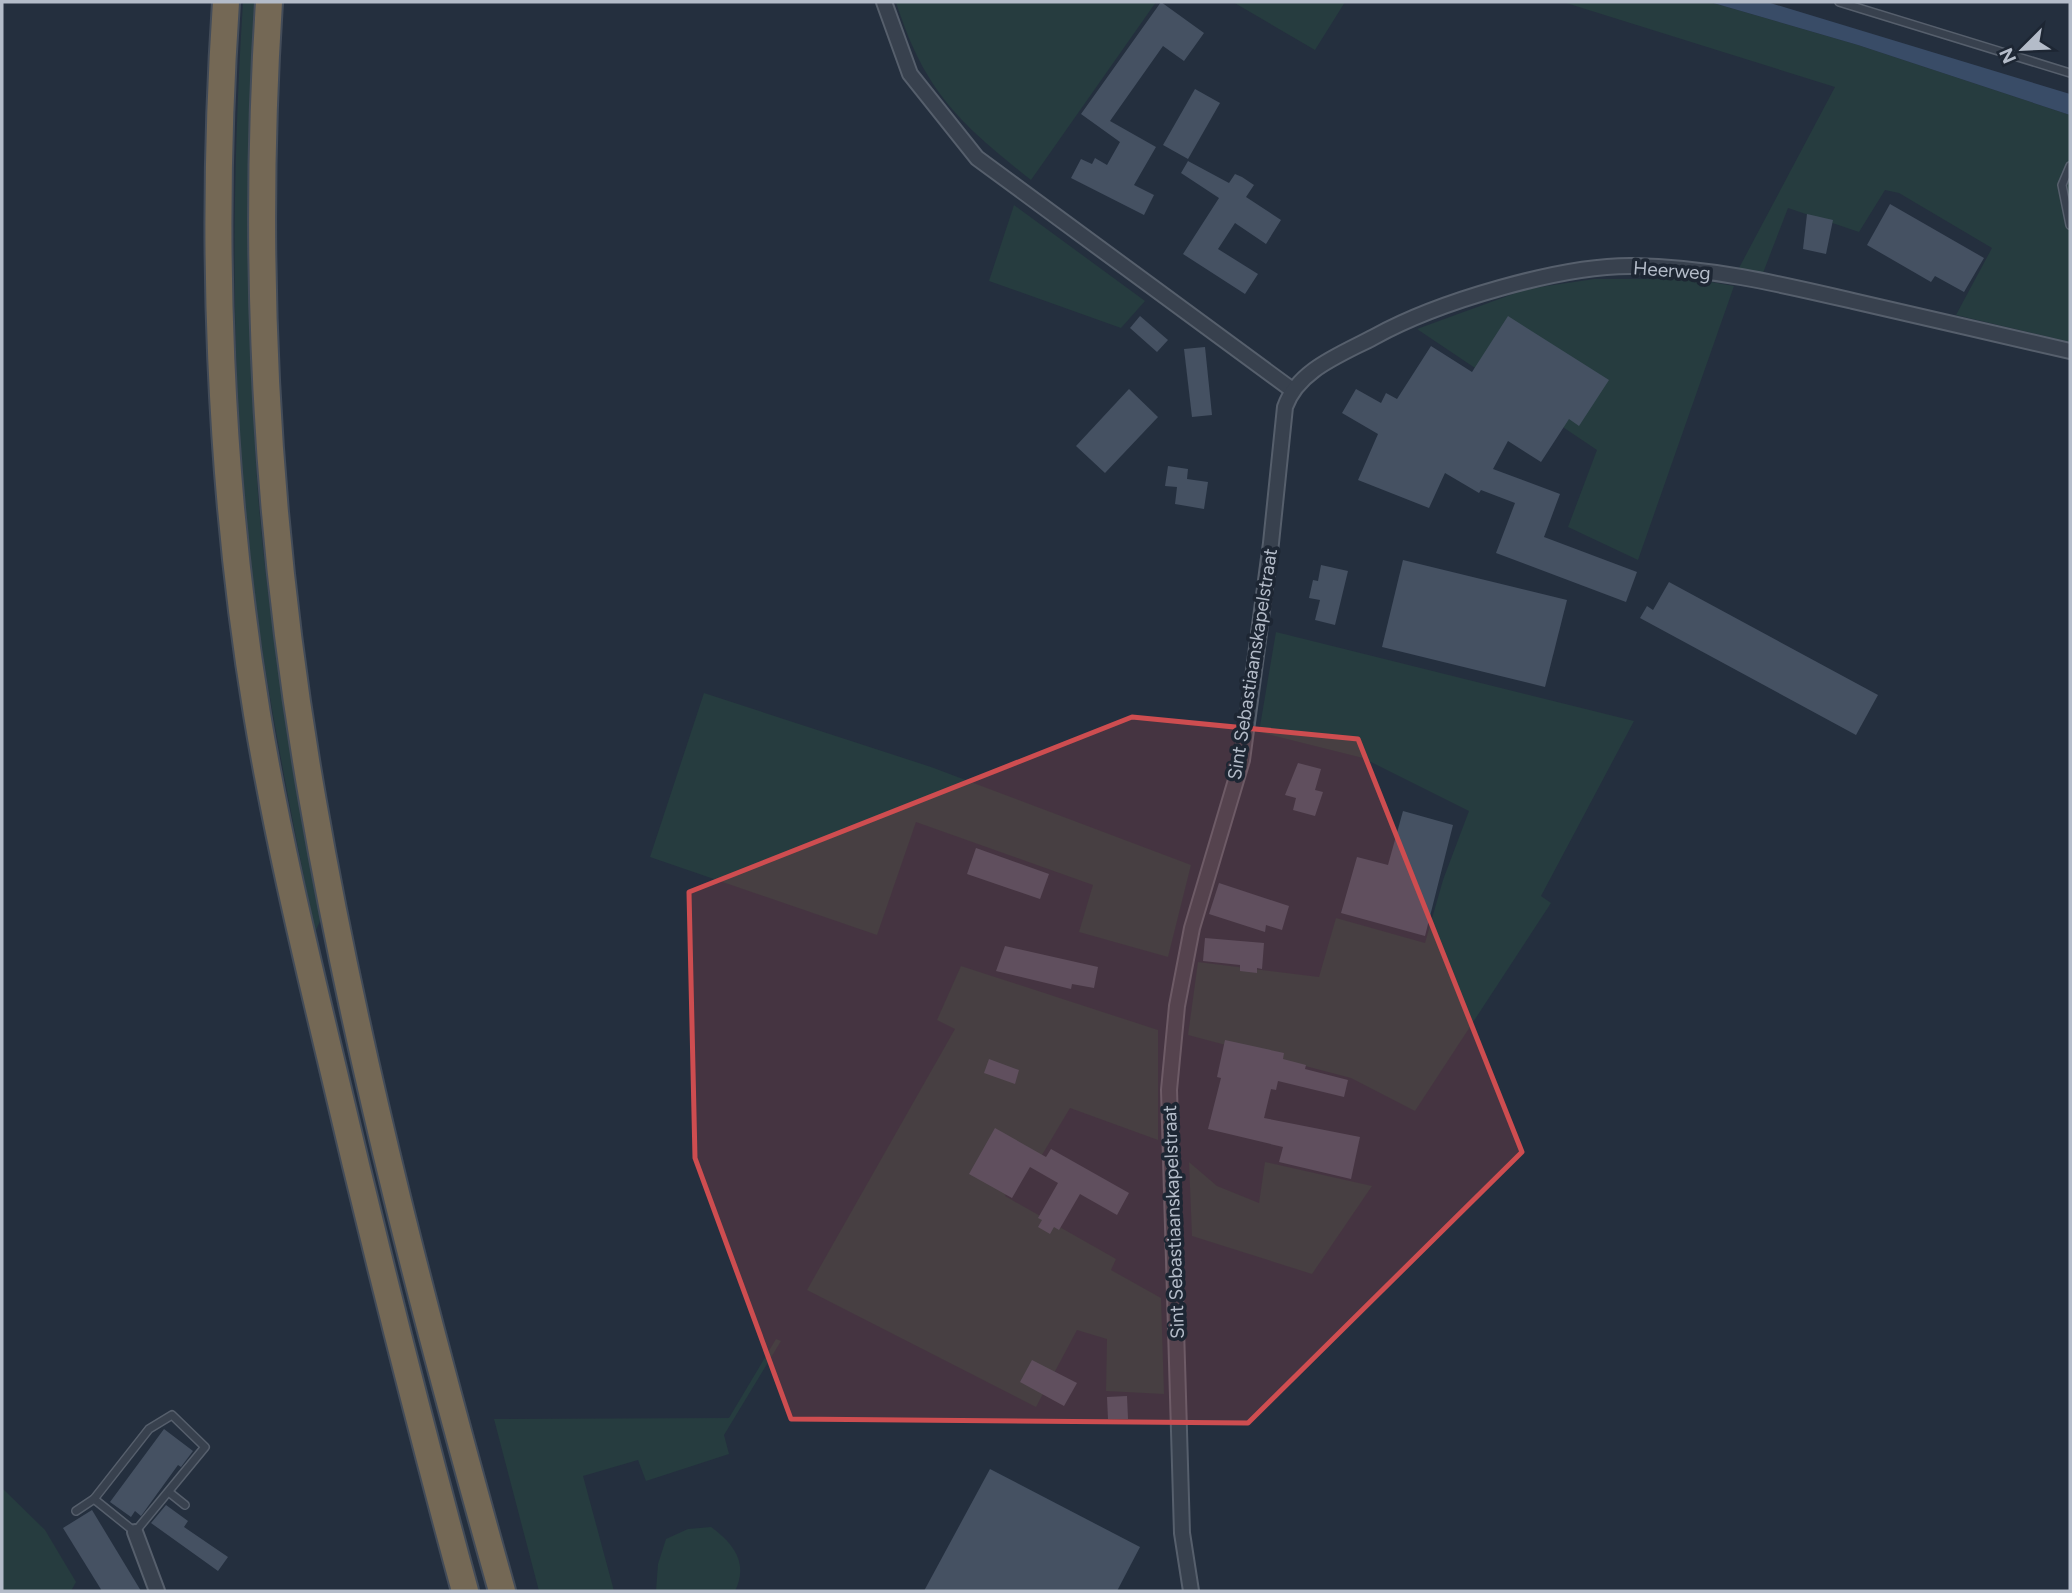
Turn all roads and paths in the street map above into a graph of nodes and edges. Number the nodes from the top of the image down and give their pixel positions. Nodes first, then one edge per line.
1 (226, 2) edge
2 (269, 2) edge
3 (884, 2) edge
4 (1839, 2) edge
5 (2070, 73) edge
6 (2070, 166) edge
7 (2070, 225) edge
8 (2070, 350) edge
9 (1291, 389) junction
10 (170, 1493) junction
11 (94, 1499) junction
12 (185, 1505) dead end
13 (76, 1511) dead end
14 (135, 1532) junction
15 (157, 1591) edge
16 (465, 1591) edge
17 (502, 1591) edge
18 (1191, 1591) edge

1 - 16 highway
2 - 17 highway
3 - 9 street
4 - 5 lane
6 - 7 lane
8 - 9 street, Heerweg
9 - 18 street, Sint Sebastiaanskapelstraat
10 - 11 lane
10 - 12 lane
10 - 14 lane
11 - 13 lane
11 - 14 lane
14 - 15 street

